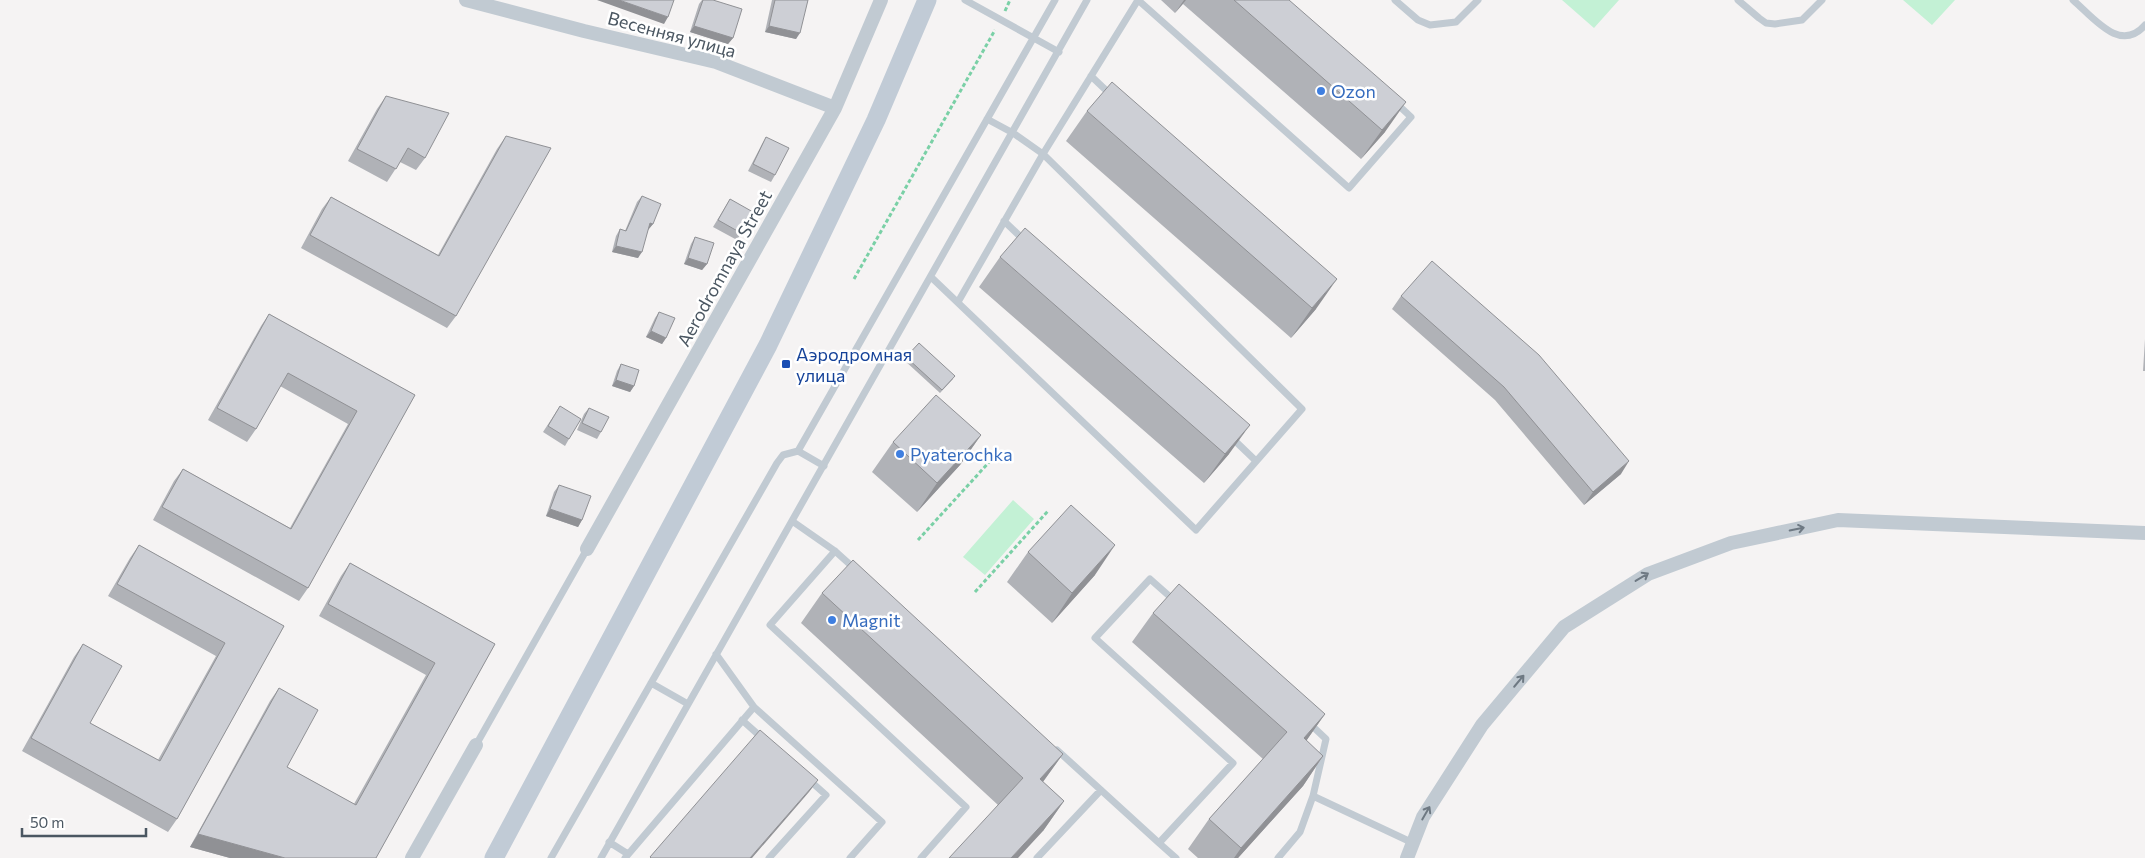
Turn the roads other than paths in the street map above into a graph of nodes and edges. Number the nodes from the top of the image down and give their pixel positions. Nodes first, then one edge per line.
1 (466, 0) edge
2 (882, 0) edge
3 (927, 0) edge
4 (965, 0) edge
5 (1055, 0) edge
6 (1087, 0) edge
7 (1138, 0) edge
8 (1394, 0) edge
9 (1478, 0) edge
10 (1738, 0) edge
11 (1822, 0) edge
12 (2073, 0) edge
13 (2145, 25) edge
14 (1034, 38) junction
15 (1059, 52) junction
16 (1091, 76) junction
17 (1390, 98) edge
18 (1120, 103) edge
19 (835, 108) junction
20 (988, 119) junction
21 (1013, 132) junction
22 (1043, 154) junction
23 (1004, 221) junction
24 (1033, 249) edge
25 (931, 277) junction
26 (958, 302) junction
27 (1228, 434) edge
28 (798, 452) junction
29 (1256, 461) junction
30 (824, 466) junction
31 (792, 522) junction
32 (2145, 533) edge
33 (588, 549) joint
34 (835, 551) junction
35 (865, 578) edge
36 (1180, 605) edge
37 (716, 654) junction
38 (651, 683) junction
39 (688, 704) junction
40 (754, 706) junction
41 (1304, 718) edge
42 (742, 720) junction
43 (1049, 744) edge
44 (476, 745) joint
45 (770, 745) edge
46 (805, 776) edge
47 (1100, 790) junction
48 (1313, 796) junction
49 (610, 842) junction
50 (1159, 843) junction
51 (1413, 843) junction
52 (626, 856) edge
53 (412, 858) edge
54 (494, 858) edge
55 (551, 858) edge
56 (601, 858) edge
57 (769, 858) edge
58 (850, 858) edge
59 (922, 858) edge
60 (1037, 858) edge
61 (1176, 858) edge
62 (1278, 858) edge
63 (1407, 858) edge

1 - 19 street, Весенняя улица
2 - 19 street, Aerodromnaya Street
3 - 54 street
4 - 14 lane
5 - 14 lane
6 - 15 lane
7 - 16 lane
7 - 17 lane
8 - 9 lane
10 - 11 lane
12 - 13 lane
14 - 15 lane
14 - 20 lane
15 - 21 lane
16 - 18 lane
16 - 22 lane
19 - 33 street, Aerodromnaya Street
20 - 21 lane
20 - 28 lane
21 - 22 lane
21 - 25 lane
22 - 23 lane
22 - 29 lane
23 - 24 lane
23 - 26 lane
25 - 26 lane
25 - 30 lane
26 - 29 lane
27 - 29 lane
28 - 30 lane
28 - 38 lane
30 - 31 lane
31 - 34 lane
31 - 37 lane
51 -> 32 street
33 - 44 lane
34 - 35 lane
34 - 59 lane
36 - 50 lane
37 - 39 lane
37 - 40 lane
38 - 39 lane
38 - 55 lane
39 - 49 lane
40 - 42 lane
40 - 58 lane
41 - 48 lane
42 - 45 lane
42 - 52 lane
43 - 47 lane
44 - 53 street
46 - 57 lane
47 - 50 lane
47 - 60 lane
48 - 51 lane
48 - 62 lane
49 - 52 lane
49 - 56 lane
50 - 61 lane
51 - 63 street

